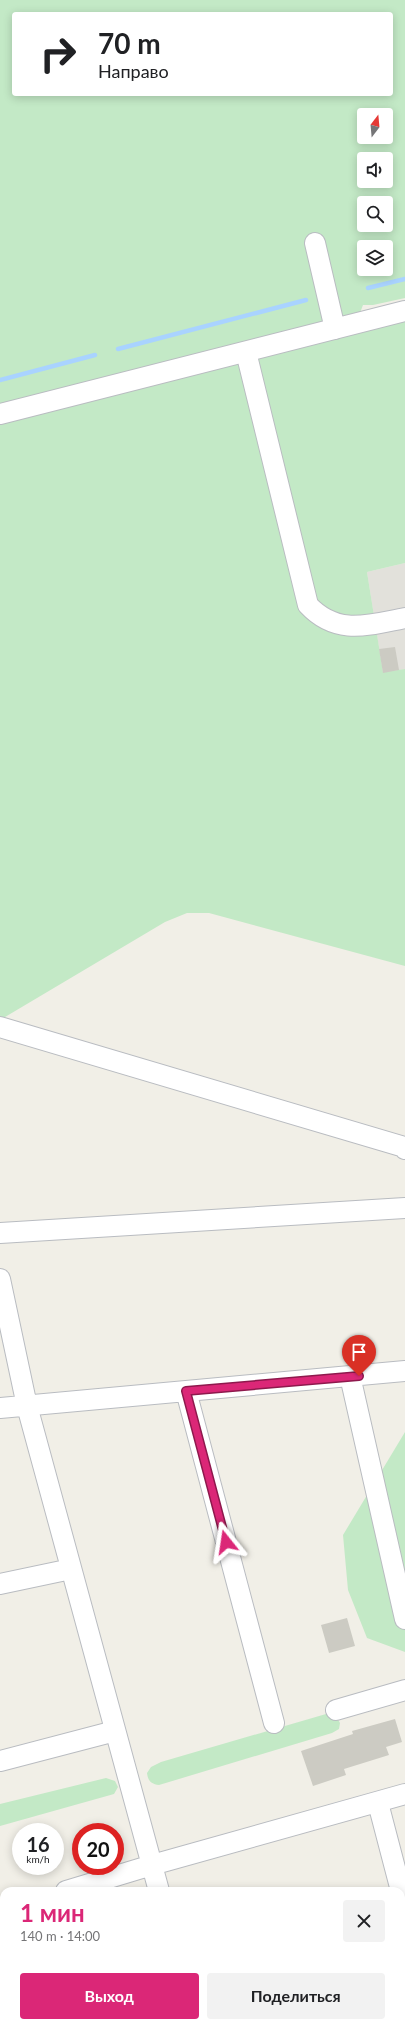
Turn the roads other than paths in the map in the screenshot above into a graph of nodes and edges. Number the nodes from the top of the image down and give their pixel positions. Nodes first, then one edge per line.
1 (314, 243) dead end
2 (405, 311) edge
3 (335, 329) junction
4 (246, 352) junction
5 (0, 414) edge
6 (405, 618) edge
7 (0, 1027) edge
8 (405, 1149) edge
9 (405, 1208) edge
10 (0, 1233) edge
11 (0, 1279) edge
12 (405, 1370) edge
13 (350, 1376) junction
14 (186, 1391) junction
15 (27, 1406) junction
16 (0, 1408) edge
17 (71, 1569) junction
18 (0, 1584) edge
19 (405, 1619) edge
20 (405, 1690) edge
21 (336, 1710) dead end
22 (274, 1722) dead end
23 (115, 1731) junction
24 (0, 1761) edge
25 (405, 1794) edge
26 (378, 1803) junction
27 (152, 1865) junction
28 (79, 1887) edge
29 (158, 1887) edge
30 (400, 1887) edge

1 - 3 lane
2 - 3 lane
3 - 4 lane
4 - 5 lane
4 - 6 lane
7 - 8 lane
9 - 10 lane
11 - 15 lane
12 - 13 lane
13 - 14 lane
13 - 19 lane
14 - 15 lane
14 - 22 lane
15 - 16 lane
15 - 17 lane
17 - 18 lane
17 - 23 lane
20 - 21 lane
23 - 24 lane
23 - 27 lane
25 - 26 lane
26 - 27 lane
26 - 30 lane
27 - 28 lane
27 - 29 lane

